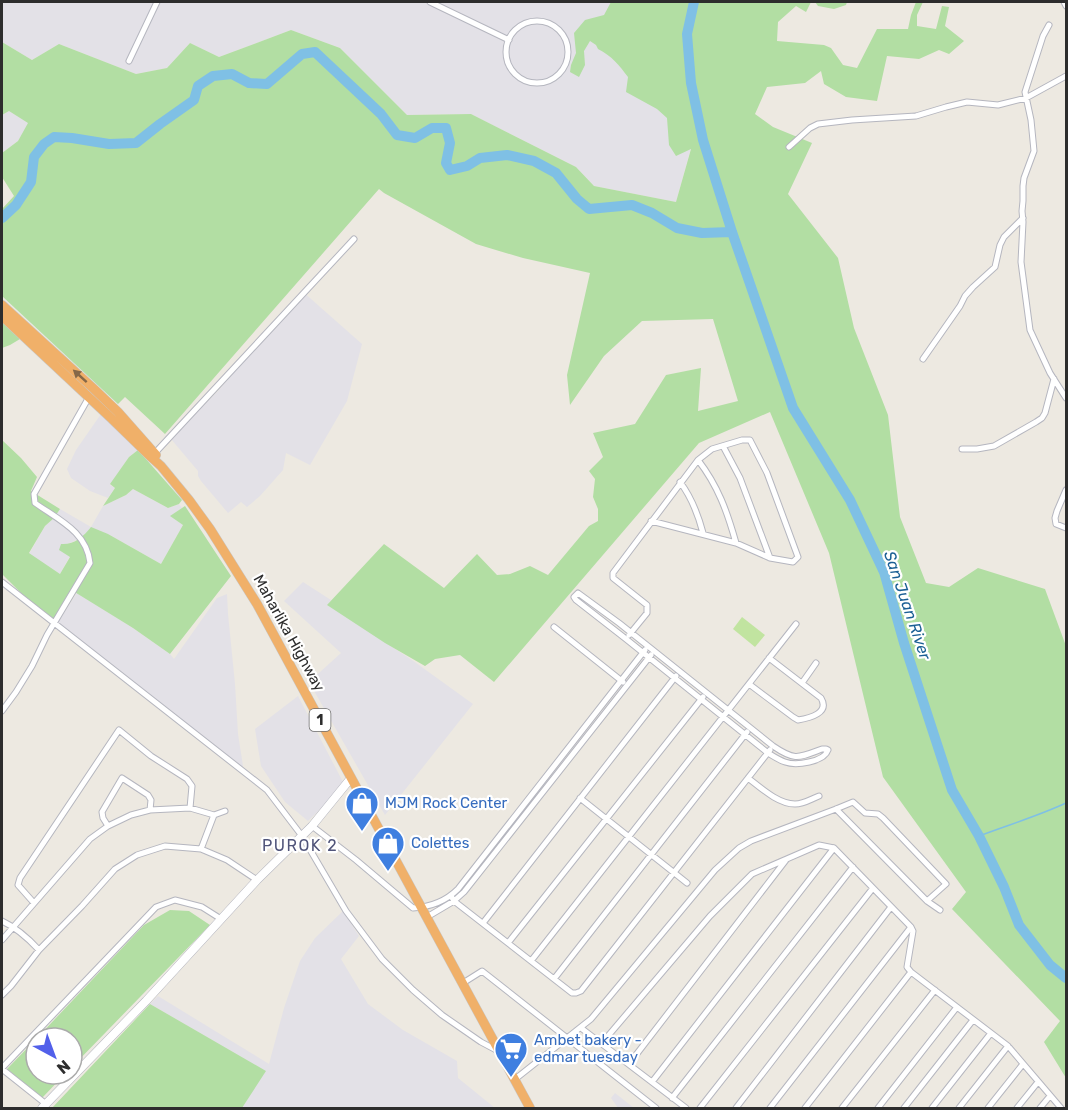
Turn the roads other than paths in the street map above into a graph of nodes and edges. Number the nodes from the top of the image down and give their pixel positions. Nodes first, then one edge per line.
1 (157, 2) edge
2 (430, 2) edge
3 (1064, 2) edge
4 (1066, 6) edge
5 (1049, 25) dead end
6 (509, 40) junction
7 (129, 61) dead end
8 (1066, 76) edge
9 (1026, 98) junction
10 (789, 147) dead end
11 (1023, 218) junction
12 (354, 239) dead end
13 (2, 304) edge
14 (2, 316) edge
15 (923, 359) dead end
16 (1054, 379) junction
17 (89, 397) junction
18 (1066, 398) edge
19 (723, 446) junction
20 (962, 449) dead end
21 (153, 455) junction
22 (698, 460) junction
23 (680, 482) junction
24 (1066, 490) edge
25 (651, 521) junction
26 (1066, 528) edge
27 (703, 533) junction
28 (736, 543) junction
29 (770, 558) junction
30 (2, 582) edge
31 (796, 624) dead end
32 (54, 625) junction
33 (554, 627) dead end
34 (630, 633) junction
35 (626, 639) junction
36 (648, 646) junction
37 (654, 651) junction
38 (643, 652) junction
39 (649, 657) junction
40 (769, 658) junction
41 (816, 663) dead end
42 (679, 672) junction
43 (674, 678) junction
44 (624, 682) junction
45 (802, 683) junction
46 (749, 684) junction
47 (706, 693) junction
48 (702, 699) junction
49 (2, 711) edge
50 (728, 711) junction
51 (723, 717) junction
52 (750, 728) junction
53 (745, 735) junction
54 (773, 747) junction
55 (768, 753) junction
56 (351, 778) junction
57 (748, 778) junction
58 (819, 796) dead end
59 (580, 798) junction
60 (190, 808) junction
61 (836, 809) junction
62 (150, 810) junction
63 (225, 811) dead end
64 (214, 815) junction
65 (607, 819) junction
66 (108, 826) junction
67 (312, 826) junction
68 (302, 836) junction
69 (628, 837) junction
70 (834, 848) junction
71 (201, 849) junction
72 (651, 855) junction
73 (787, 859) junction
74 (853, 867) junction
75 (674, 873) junction
76 (257, 880) junction
77 (687, 883) dead end
78 (873, 888) junction
79 (453, 898) junction
80 (927, 901) junction
81 (34, 903) junction
82 (891, 907) junction
83 (421, 908) junction
84 (940, 910) dead end
85 (427, 917) junction
86 (221, 919) junction
87 (2, 921) edge
88 (483, 923) junction
89 (12, 926) junction
90 (911, 927) junction
91 (2, 940) edge
92 (508, 943) junction
93 (39, 950) junction
94 (531, 960) junction
95 (911, 972) junction
96 (554, 978) junction
97 (463, 983) junction
98 (935, 990) junction
99 (2, 995) edge
100 (957, 1007) junction
101 (974, 1020) junction
102 (581, 1028) junction
103 (991, 1033) junction
104 (567, 1039) junction
105 (602, 1043) junction
106 (1008, 1046) junction
107 (500, 1052) junction
108 (628, 1064) junction
109 (1023, 1064) junction
110 (2, 1068) edge
111 (514, 1080) junction
112 (652, 1082) junction
113 (1038, 1082) junction
114 (1050, 1096) junction
115 (672, 1098) junction
116 (44, 1106) edge
117 (530, 1108) edge
118 (656, 1108) edge
119 (686, 1108) edge
120 (700, 1108) edge
121 (735, 1108) edge
122 (770, 1108) edge
123 (805, 1108) edge
124 (842, 1108) edge
125 (878, 1108) edge
126 (904, 1108) edge
127 (932, 1108) edge
128 (959, 1108) edge
129 (988, 1108) edge
130 (1017, 1108) edge
131 (1040, 1108) edge
132 (1061, 1108) edge

1 - 7 street
2 - 6 street
3 - 4 street
5 - 9 street
6 - 6 street
8 - 9 street
9 - 10 street
9 - 11 street
11 - 15 street
11 - 16 street
12 - 21 street
21 -> 13 highway, Maharlika Highway / 1
14 - 17 highway, Maharlika Highway / 1
16 - 18 street
16 - 20 street
17 - 21 highway, Maharlika Highway / 1
17 - 32 street
19 - 22 street
19 - 29 street
19 - 29 street
21 - 56 highway, Maharlika Highway / 1
22 - 23 street
22 - 28 street
23 - 25 street
23 - 27 street
24 - 26 street
25 - 27 street
25 - 34 street
27 - 28 street
28 - 29 street
30 - 32 street
31 - 40 street
32 - 49 street
32 - 68 street
33 - 44 street
34 - 35 street
34 - 35 street
34 - 36 street
35 - 38 street
36 - 37 street
36 - 38 street
37 - 39 street
37 - 42 street
38 - 39 street
38 - 44 street
39 - 43 street
39 - 44 street
40 - 45 street
40 - 46 street
41 - 45 street
42 - 43 street
42 - 47 street
43 - 48 street
43 - 59 street
44 - 79 street
45 - 46 street
46 - 50 street
47 - 48 street
47 - 50 street
48 - 51 street
48 - 65 street
50 - 51 street
50 - 52 street
51 - 53 street
51 - 69 street
52 - 53 street
52 - 54 street
53 - 55 street
53 - 72 street
54 - 55 street
54 - 55 street
55 - 57 street
56 - 67 street
56 - 83 highway, Maharlika Highway / 1
57 - 58 street
57 - 75 street
59 - 65 street
59 - 88 street
60 - 62 street
60 - 64 street
60 - 81 street
61 - 80 street
61 - 80 street
61 - 102 street
62 - 66 street
62 - 66 street
63 - 64 street
64 - 71 street
65 - 69 street
65 - 92 street
66 - 81 street
67 - 68 street
67 - 83 street
68 - 76 street
68 - 107 street
69 - 72 street
69 - 94 street
70 - 73 street
70 - 74 street
70 - 112 street
71 - 76 street
71 - 93 street
72 - 75 street
72 - 96 street
73 - 105 street
73 - 108 street
74 - 78 street
74 - 115 street
75 - 77 street
75 - 96 street
76 - 86 street
78 - 82 street
78 - 120 street
79 - 83 street
79 - 85 street
79 - 88 street
80 - 84 street
81 - 89 street
82 - 90 street
82 - 121 street
83 - 85 highway, Maharlika Highway / 1
85 - 97 highway, Maharlika Highway / 1
86 - 110 street
86 - 116 street
87 - 89 street
88 - 92 street
89 - 91 street
89 - 93 street
90 - 95 street
90 - 122 street
92 - 94 street
93 - 99 street
94 - 96 street
95 - 98 street
95 - 123 street
97 - 104 street
97 - 107 highway, Maharlika Highway / 1
98 - 100 street
98 - 124 street
100 - 101 street
100 - 125 street
101 - 103 street
101 - 126 street
102 - 104 street
102 - 105 street
103 - 106 street
103 - 127 street
104 - 111 street
104 - 118 street
105 - 108 street
106 - 109 street
106 - 128 street
107 - 111 highway, Maharlika Highway / 1
108 - 112 street
109 - 113 street
109 - 129 street
110 - 116 street
111 - 117 highway, Maharlika Highway / 1
112 - 115 street
113 - 114 street
113 - 130 street
114 - 131 street
114 - 132 street
115 - 119 street

